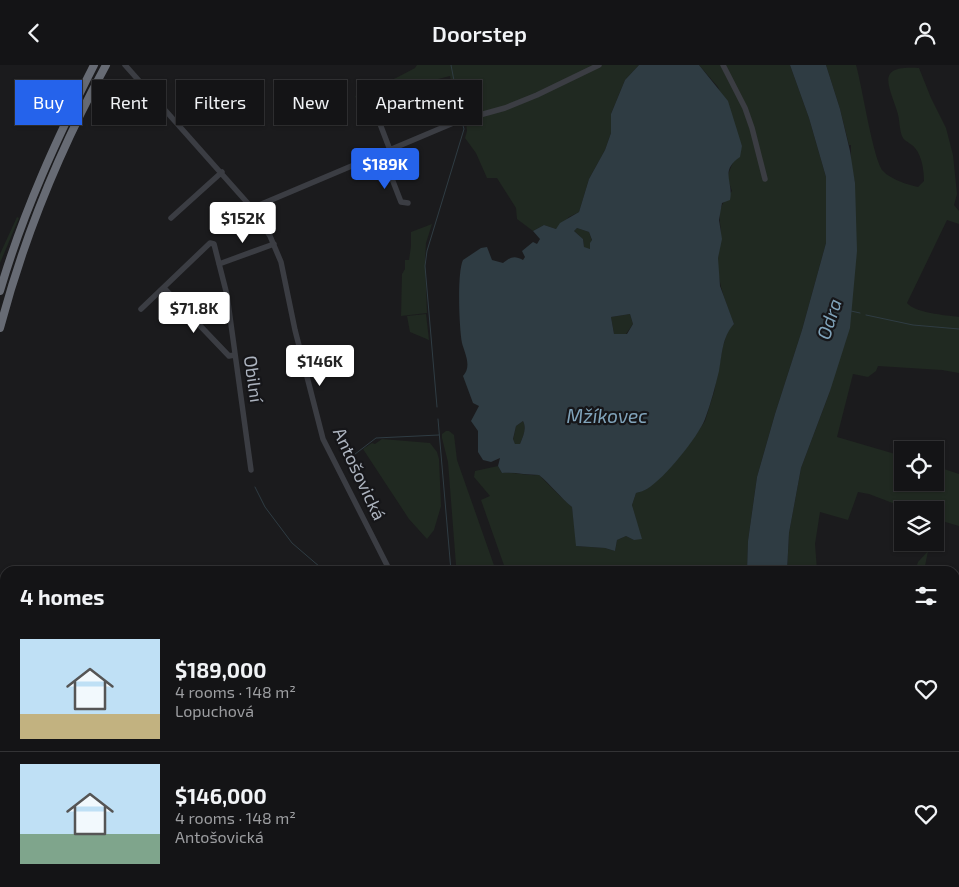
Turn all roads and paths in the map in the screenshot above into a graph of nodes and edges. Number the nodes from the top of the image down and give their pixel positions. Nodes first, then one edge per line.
1 (94, 65) edge
2 (106, 65) edge
3 (598, 65) edge
4 (724, 65) edge
5 (127, 66) edge
6 (381, 125) edge
7 (390, 150) junction
8 (382, 153) junction
9 (220, 171) junction
10 (765, 179) dead end
11 (408, 203) dead end
12 (252, 208) junction
13 (171, 218) dead end
14 (274, 244) junction
15 (219, 264) junction
16 (164, 288) junction
17 (0, 291) edge
18 (141, 309) dead end
19 (0, 328) edge
20 (234, 355) junction
21 (251, 470) dead end
22 (387, 566) edge

1 - 17 highway
2 - 19 highway
3 - 7 street
4 - 10 street
5 - 9 street, Antošovická
6 - 7 street
7 - 8 street
8 - 11 street
8 - 12 street
9 - 12 street, Antošovická
9 - 13 street
12 - 14 street, Antošovická
14 - 15 street
14 - 22 street, Antošovická
15 - 16 street, Obilní
15 - 20 street, Obilní
16 - 18 street
16 - 20 street
20 - 21 street, Obilní

